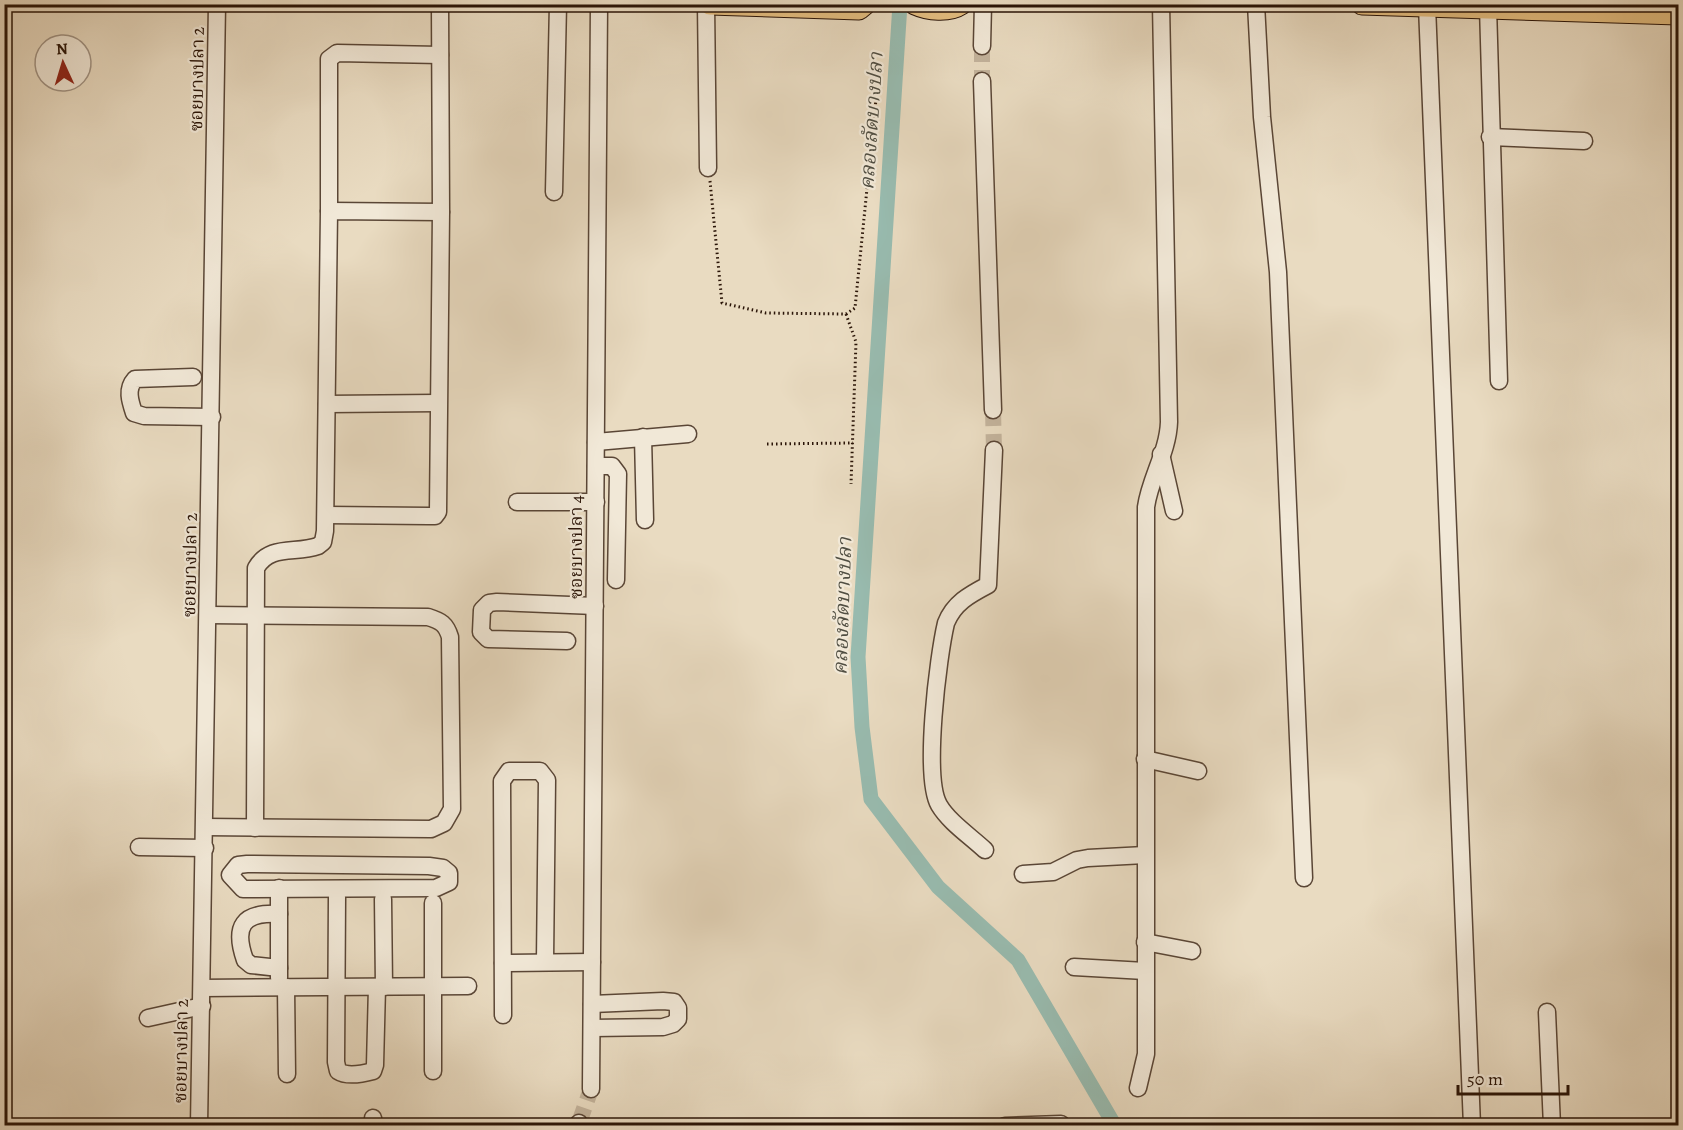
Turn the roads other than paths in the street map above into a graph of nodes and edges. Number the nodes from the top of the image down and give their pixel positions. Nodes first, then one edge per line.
1 (218, 4) edge
2 (440, 4) edge
3 (558, 4) edge
4 (599, 4) edge
5 (708, 4) edge
6 (865, 4) edge
7 (915, 4) edge
8 (961, 4) edge
9 (982, 4) edge
10 (1161, 4) edge
11 (1256, 4) edge
12 (1362, 4) edge
13 (1427, 6) junction
14 (1488, 7) junction
15 (1678, 14) edge
16 (982, 46) tunnel mouth
17 (440, 55) junction
18 (982, 81) tunnel mouth
19 (1490, 137) junction
20 (1584, 141) dead end
21 (708, 168) road end
22 (554, 192) dead end
23 (329, 211) junction
24 (441, 212) junction
25 (193, 377) dead end
26 (1499, 381) dead end
27 (437, 403) junction
28 (327, 404) junction
29 (993, 410) tunnel mouth
30 (212, 417) junction
31 (688, 434) dead end
32 (643, 437) junction
33 (596, 442) junction
34 (994, 450) tunnel mouth
35 (1161, 454) junction
36 (596, 466) junction
37 (517, 502) dead end
38 (596, 502) junction
39 (1174, 511) dead end
40 (326, 515) junction
41 (645, 520) dead end
42 (616, 580) dead end
43 (595, 606) junction
44 (209, 615) junction
45 (256, 616) junction
46 (567, 641) dead end
47 (1145, 759) junction
48 (1198, 771) dead end
49 (205, 827) junction
50 (255, 828) junction
51 (139, 847) dead end
52 (205, 848) junction
53 (985, 850) dead end
54 (1145, 855) junction
55 (1023, 874) dead end
56 (1305, 878) dead end
57 (279, 888) junction
58 (337, 897) dead end
59 (383, 899) dead end
60 (433, 903) dead end
61 (279, 914) junction
62 (1145, 942) junction
63 (1192, 951) dead end
64 (545, 961) junction
65 (592, 962) junction
66 (503, 963) junction
67 (1074, 967) dead end
68 (279, 968) junction
69 (1145, 971) junction
70 (468, 986) dead end
71 (283, 987) junction
72 (337, 987) junction
73 (380, 987) junction
74 (431, 987) junction
75 (202, 988) junction
76 (592, 1004) junction
77 (202, 1006) junction
78 (1547, 1012) dead end
79 (503, 1016) dead end
80 (148, 1018) dead end
81 (592, 1028) junction
82 (433, 1071) dead end
83 (287, 1074) dead end
84 (1138, 1088) dead end
85 (591, 1089) tunnel mouth
86 (1061, 1124) dead end
87 (200, 1125) edge
88 (1005, 1125) edge
89 (1472, 1125) edge
90 (1552, 1125) edge

1 - 30 street, ซอยบางปลา 2
2 - 17 street
3 - 22 street
4 - 33 street, ซอยบางปลา 4
5 - 6 main road
5 - 21 street
7 - 8 main road
9 - 16 street
10 - 35 street
11 - 56 street
12 - 13 main road
13 - 14 main road
13 - 89 street
14 - 15 main road
14 - 19 street
17 - 23 street
17 - 24 street
18 - 29 street
19 - 20 street
19 - 26 street
23 - 24 street
23 - 28 street
24 - 27 street
25 - 30 street
27 - 28 street
27 - 40 street
28 - 40 street
30 - 44 street, ซอยบางปลา 2
31 - 32 street
32 - 33 street
32 - 41 street
33 - 36 street, ซอยบางปลา 4
34 - 53 street
35 - 39 street
35 - 47 street
36 - 38 street, ซอยบางปลา 4
36 - 42 street
37 - 38 street
38 - 43 street, ซอยบางปลา 4
40 - 45 street
43 - 46 street
43 - 65 street, ซอยบางปลา 4
44 - 45 street
44 - 49 street, ซอยบางปลา 2
45 - 50 street
45 - 50 street
47 - 48 street
47 - 54 street
49 - 50 street
49 - 52 street, ซอยบางปลา 2
51 - 52 street
52 - 75 street, ซอยบางปลา 2
54 - 55 street
54 - 62 street
57 - 57 street
57 - 61 street
58 - 72 street
59 - 73 street
60 - 74 street
61 - 68 street
61 - 68 street
62 - 63 street
62 - 69 street
64 - 65 street
64 - 66 street
64 - 66 street
65 - 76 street, ซอยบางปลา 4
66 - 79 street
67 - 69 street
68 - 71 street
69 - 84 street
70 - 74 street
71 - 72 street
71 - 75 street
71 - 83 street
72 - 73 street
72 - 73 street
73 - 74 street
74 - 82 street
75 - 77 street, ซอยบางปลา 2
76 - 81 street, ซอยบางปลา 4
76 - 81 street
77 - 80 street
77 - 87 street, ซอยบางปลา 2
78 - 90 street
81 - 85 street, ซอยบางปลา 4
86 - 88 street

